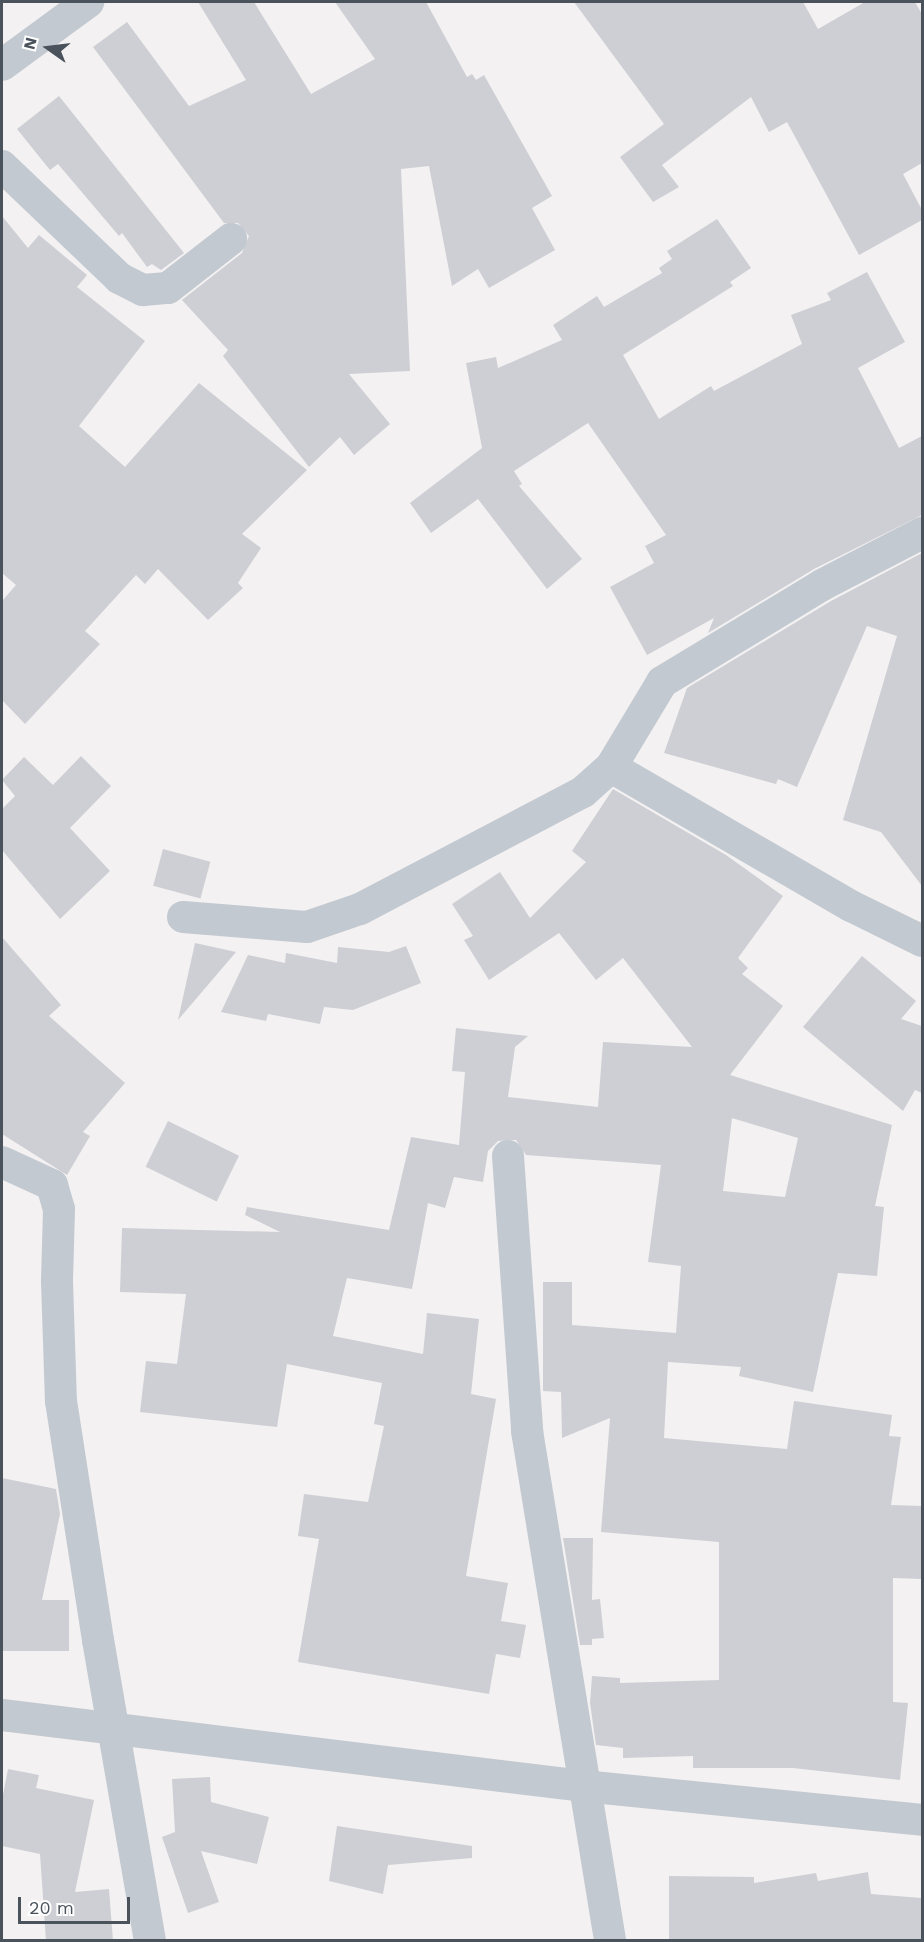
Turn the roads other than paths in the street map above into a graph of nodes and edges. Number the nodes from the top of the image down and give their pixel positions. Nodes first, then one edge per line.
1 (88, 2) edge
2 (2, 65) edge
3 (2, 166) edge
4 (231, 239) dead end
5 (922, 533) edge
6 (611, 767) junction
7 (183, 917) dead end
8 (922, 941) edge
9 (508, 1156) dead end
10 (2, 1162) edge
11 (2, 1715) edge
12 (113, 1728) junction
13 (583, 1786) junction
14 (922, 1820) edge
15 (150, 1941) edge
16 (610, 1941) edge

1 - 2 street
3 - 4 street
5 - 6 street
6 - 7 street
6 - 8 street
9 - 13 street
10 - 12 street
11 - 12 street
12 - 13 street
12 - 15 street
13 - 14 street
13 - 16 street

